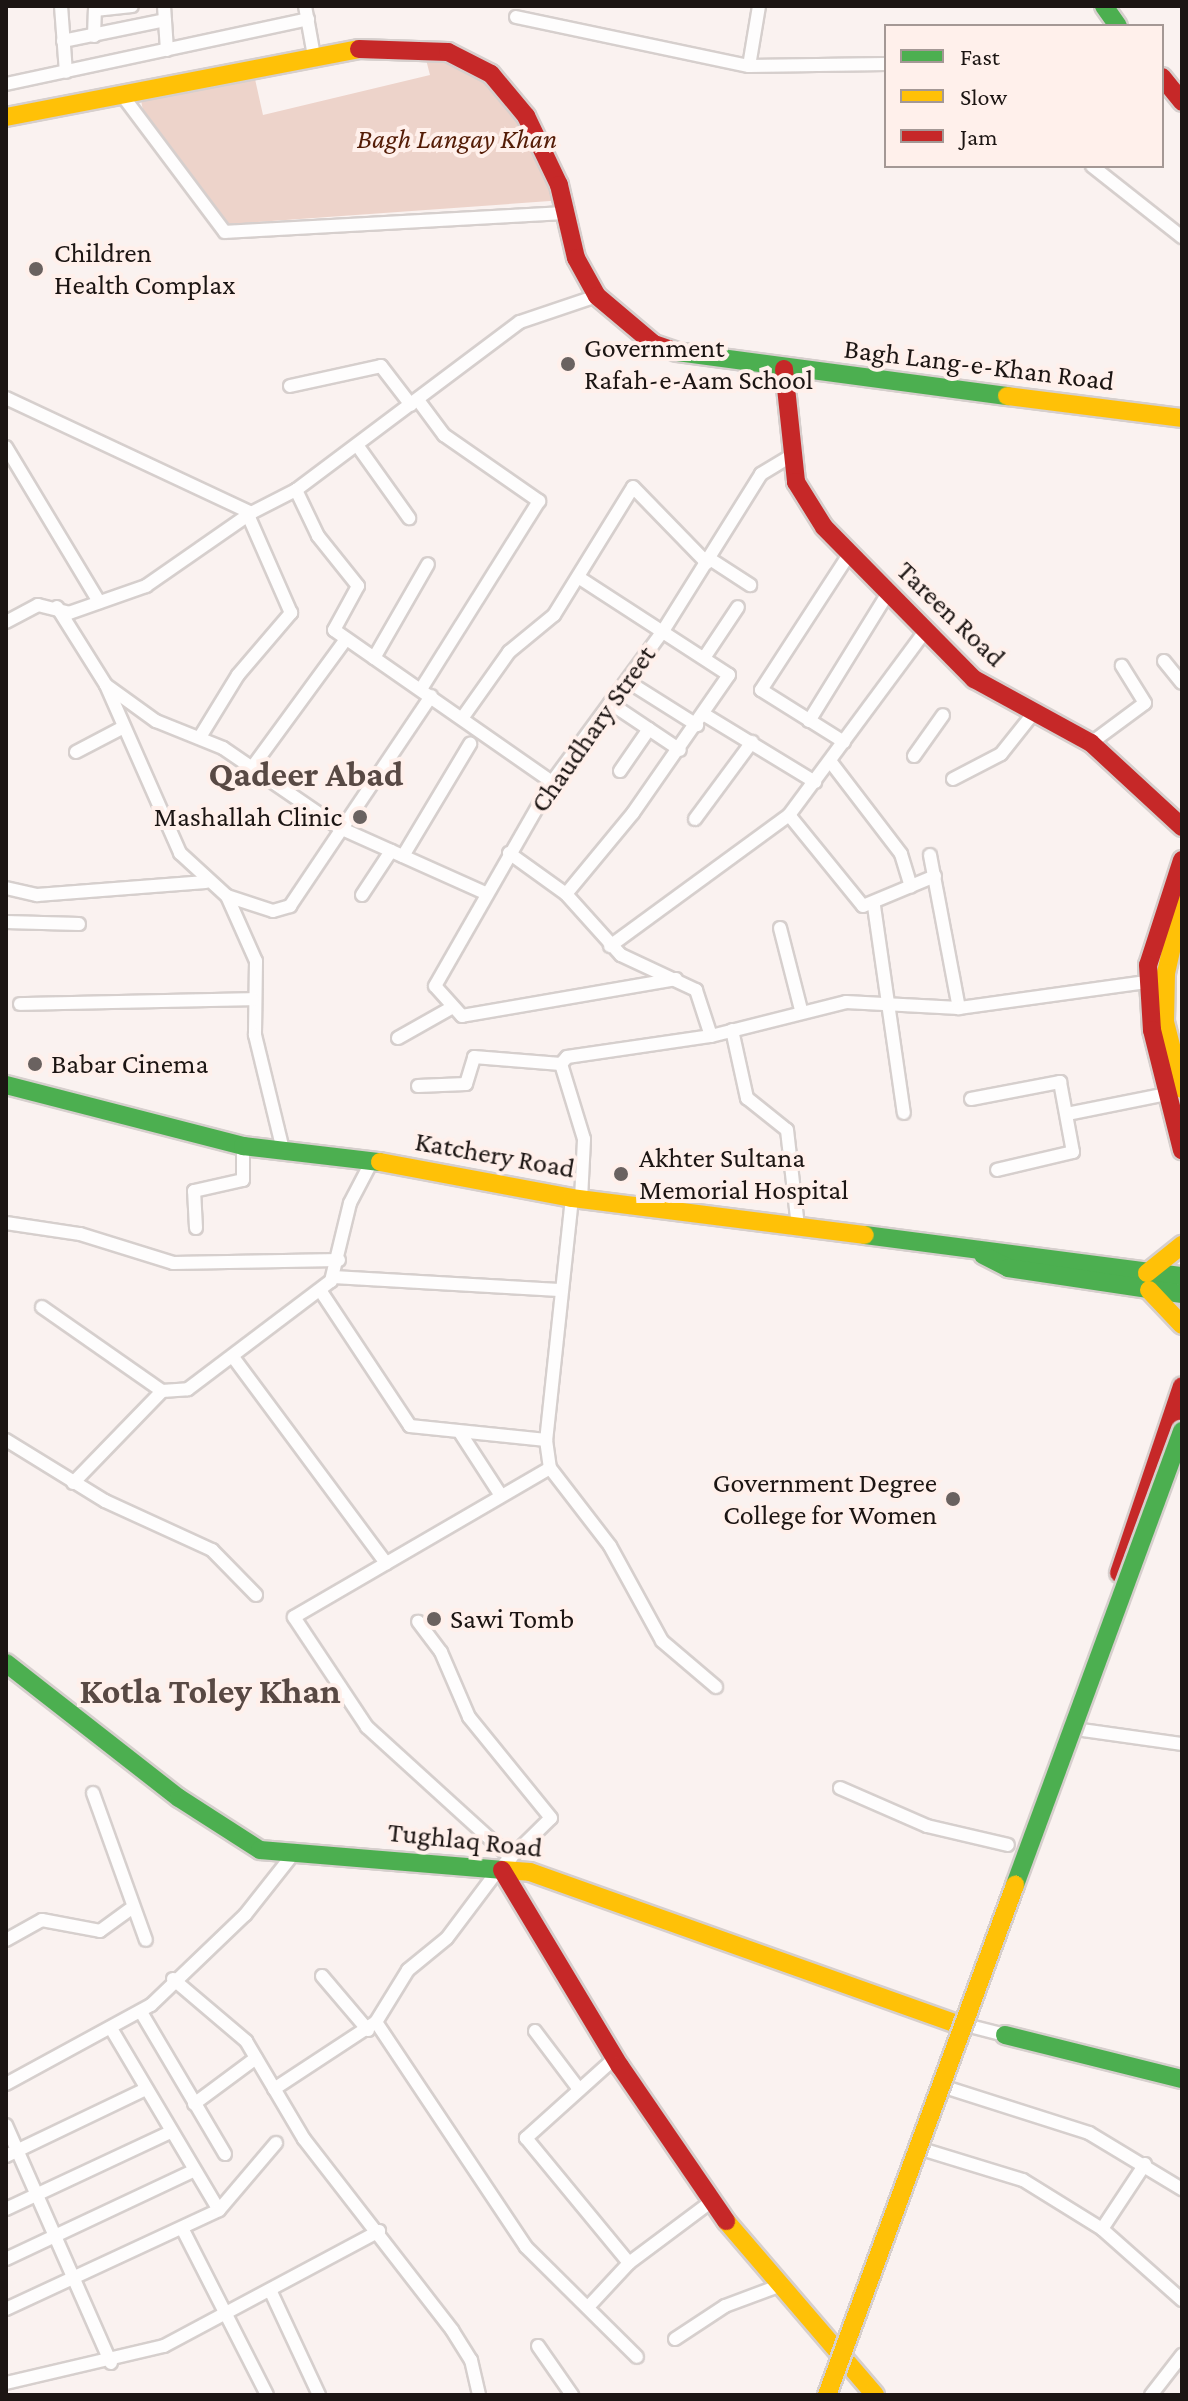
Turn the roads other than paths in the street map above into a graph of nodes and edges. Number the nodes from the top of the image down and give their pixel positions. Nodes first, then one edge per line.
1 (61, 6) edge
2 (132, 6) edge
3 (759, 6) edge
4 (165, 13) edge
5 (306, 13) edge
6 (516, 17) dead end
7 (94, 36) junction
8 (63, 41) junction
9 (167, 50) junction
10 (314, 56) junction
11 (884, 64) edge
12 (749, 66) junction
13 (66, 72) junction
14 (6, 84) edge
15 (125, 99) junction
16 (6, 117) edge
17 (1095, 168) edge
18 (567, 213) junction
19 (1182, 237) edge
20 (597, 296) junction
21 (784, 369) junction
22 (290, 386) dead end
23 (6, 398) edge
24 (414, 403) junction
25 (1182, 418) edge
26 (357, 445) junction
27 (6, 447) edge
28 (791, 456) junction
29 (296, 490) junction
30 (249, 514) junction
31 (409, 518) dead end
32 (850, 553) junction
33 (708, 561) junction
34 (428, 564) dead end
35 (578, 577) junction
36 (750, 585) dead end
37 (888, 593) junction
38 (99, 602) junction
39 (57, 607) junction
40 (738, 607) dead end
41 (6, 621) edge
42 (663, 631) junction
43 (925, 631) junction
44 (346, 639) junction
45 (374, 658) junction
46 (704, 658) junction
47 (1164, 661) dead end
48 (1122, 666) dead end
49 (627, 681) junction
50 (1182, 683) edge
51 (106, 685) junction
52 (426, 692) junction
53 (610, 703) junction
54 (943, 715) dead end
55 (1032, 715) junction
56 (463, 717) junction
57 (701, 720) junction
58 (809, 721) junction
59 (122, 728) junction
60 (649, 729) junction
61 (200, 737) junction
62 (752, 742) junction
63 (844, 742) junction
64 (1091, 743) junction
65 (470, 744) dead end
66 (680, 750) junction
67 (76, 752) dead end
68 (914, 756) dead end
69 (830, 761) junction
70 (251, 769) junction
71 (620, 771) dead end
72 (953, 779) dead end
73 (552, 782) junction
74 (815, 782) junction
75 (789, 815) junction
76 (695, 819) dead end
77 (1182, 827) edge
78 (340, 828) junction
79 (509, 853) junction
80 (397, 854) junction
81 (930, 855) dead end
82 (1182, 860) edge
83 (935, 876) junction
84 (206, 882) junction
85 (911, 887) junction
86 (6, 888) edge
87 (485, 893) junction
88 (566, 894) junction
89 (362, 895) dead end
90 (227, 896) junction
91 (1182, 902) edge
92 (874, 906) junction
93 (6, 922) edge
94 (79, 924) dead end
95 (780, 928) dead end
96 (610, 946) junction
97 (676, 979) junction
98 (1140, 983) dead end
99 (253, 999) junction
100 (20, 1004) dead end
101 (888, 1004) junction
102 (959, 1008) junction
103 (801, 1010) junction
104 (457, 1011) junction
105 (732, 1030) junction
106 (711, 1036) junction
107 (398, 1038) dead end
108 (561, 1064) junction
109 (6, 1085) edge
110 (418, 1086) dead end
111 (1182, 1089) edge
112 (1161, 1095) dead end
113 (971, 1099) dead end
114 (904, 1113) dead end
115 (1067, 1114) junction
116 (243, 1146) junction
117 (283, 1150) junction
118 (1182, 1150) edge
119 (372, 1161) junction
120 (997, 1170) dead end
121 (576, 1199) junction
122 (6, 1223) edge
123 (798, 1226) junction
124 (196, 1228) dead end
125 (1182, 1245) edge
126 (339, 1260) junction
127 (1182, 1276) edge
128 (335, 1277) junction
129 (1147, 1280) junction
130 (320, 1290) junction
131 (562, 1290) junction
132 (1182, 1294) edge
133 (42, 1307) dead end
134 (1182, 1325) edge
135 (233, 1357) junction
136 (1182, 1386) edge
137 (162, 1391) junction
138 (1182, 1431) edge
139 (461, 1434) junction
140 (6, 1440) edge
141 (546, 1440) junction
142 (550, 1468) junction
143 (73, 1483) junction
144 (500, 1494) junction
145 (386, 1563) junction
146 (256, 1595) dead end
147 (418, 1622) dead end
148 (6, 1664) edge
149 (716, 1687) dead end
150 (1082, 1730) dead end
151 (1182, 1744) edge
152 (840, 1788) dead end
153 (93, 1793) dead end
154 (1008, 1845) dead end
155 (290, 1858) junction
156 (504, 1866) junction
157 (129, 1910) junction
158 (6, 1940) edge
159 (146, 1940) dead end
160 (322, 1976) dead end
161 (173, 1979) junction
162 (141, 2012) junction
163 (955, 2023) joint
164 (372, 2026) junction
165 (112, 2030) junction
166 (535, 2031) dead end
167 (1005, 2035) joint
168 (256, 2058) junction
169 (615, 2058) junction
170 (1182, 2079) edge
171 (6, 2084) edge
172 (578, 2088) junction
173 (274, 2089) junction
174 (951, 2089) dead end
175 (144, 2090) junction
176 (194, 2104) junction
177 (6, 2125) edge
178 (168, 2133) junction
179 (276, 2143) dead end
180 (928, 2151) dead end
181 (12, 2153) edge
182 (225, 2154) dead end
183 (1145, 2164) junction
184 (191, 2172) junction
185 (1182, 2189) edge
186 (37, 2194) junction
187 (712, 2201) junction
188 (6, 2209) edge
189 (219, 2210) junction
190 (182, 2228) junction
191 (1102, 2229) junction
192 (379, 2231) junction
193 (55, 2236) junction
194 (6, 2259) edge
195 (629, 2263) junction
196 (74, 2278) junction
197 (776, 2287) junction
198 (271, 2292) junction
199 (1182, 2300) edge
200 (590, 2305) junction
201 (6, 2309) edge
202 (230, 2312) junction
203 (675, 2339) dead end
204 (538, 2346) dead end
205 (1182, 2355) edge
206 (637, 2357) dead end
207 (111, 2363) junction
208 (6, 2383) edge
209 (267, 2395) edge
210 (319, 2395) edge
211 (479, 2395) edge
212 (572, 2395) edge
213 (814, 2395) edge
214 (827, 2395) edge
215 (875, 2395) edge
216 (1151, 2395) edge

1 - 8 street
2 - 7 street
3 - 12 street
4 - 7 street
4 - 9 street
5 - 9 street
5 - 10 street
6 - 12 street
7 - 8 street
8 - 13 street
9 - 13 street
10 - 15 main road
10 - 18 main road
11 - 12 street
13 - 14 street
15 - 16 main road
15 - 18 street
17 - 19 street
18 - 20 main road
20 - 21 main road, Bagh Lang-e-Khan Road
20 - 24 street
21 - 25 main road, Bagh Lang-e-Khan Road
21 - 28 main road, Tareen Road
22 - 24 street
23 - 30 street
24 - 26 street
24 - 52 street
26 - 29 street
26 - 31 street
27 - 38 street
28 - 32 main road, Tareen Road
28 - 33 street, Chaudhary Street
29 - 30 street
29 - 44 street
30 - 38 street
30 - 61 street
32 - 37 main road, Tareen Road
32 - 58 street
33 - 35 street
33 - 36 street
33 - 42 street, Chaudhary Street
34 - 45 street
35 - 42 street
35 - 56 street
37 - 43 main road, Tareen Road
37 - 58 street
38 - 39 street
39 - 41 street
39 - 51 street
40 - 46 street
42 - 46 street
42 - 49 street, Chaudhary Street
43 - 55 main road, Tareen Road
43 - 63 street
44 - 45 street
44 - 70 street
45 - 52 street
46 - 57 street
47 - 50 street
48 - 64 street
49 - 53 street, Chaudhary Street
49 - 57 street
51 - 59 street
51 - 61 street
52 - 56 street
52 - 78 street
53 - 60 street
53 - 73 street, Chaudhary Street
54 - 68 street
55 - 64 main road, Tareen Road
55 - 72 street
56 - 73 street
57 - 62 street
57 - 66 street
58 - 63 street
59 - 67 street
59 - 84 street
60 - 66 street
60 - 71 street
61 - 70 street
62 - 74 street
62 - 76 street
63 - 69 street
64 - 77 main road, Tareen Road
65 - 80 street
66 - 88 street
69 - 74 street
69 - 85 street
70 - 78 street
73 - 79 street, Chaudhary Street
74 - 75 street
75 - 92 street
75 - 96 street
78 - 80 street
78 - 90 street
79 - 87 street, Chaudhary Street
79 - 88 street
80 - 87 street
80 - 89 street
81 - 83 street
82 - 118 main road
83 - 85 street
83 - 102 street
84 - 86 street
84 - 90 street
85 - 92 street
87 - 104 street, Chaudhary Street
88 - 96 street
90 - 99 street
91 - 111 main road
92 - 101 street
93 - 94 street
95 - 103 street
96 - 97 street
97 - 104 street
97 - 106 street
98 - 102 street
99 - 100 street
99 - 117 street
101 - 102 street
101 - 103 street
101 - 114 street
103 - 105 street
104 - 107 street
105 - 106 street
105 - 123 street
106 - 108 street
108 - 110 street
108 - 121 street
109 - 116 main road, Katchery Road
112 - 115 street
113 - 115 street
115 - 120 street
116 - 117 main road, Katchery Road
116 - 124 street
117 - 119 main road, Katchery Road
119 - 121 main road, Katchery Road
119 - 126 street
121 - 123 main road, Katchery Road
121 - 131 street
122 - 126 street
123 - 129 main road, Katchery Road
125 - 129 main road
126 - 128 street
127 - 129 main road, Katchery Road
128 - 130 street
128 - 131 street
129 - 132 main road, Katchery Road
129 - 134 main road
130 - 135 street
130 - 139 street
131 - 141 street
133 - 137 street
135 - 137 street
135 - 145 street
136 - 213 main road
137 - 143 street
138 - 214 main road, bridge
139 - 141 street
139 - 144 street
140 - 143 street
141 - 142 street
142 - 144 street
142 - 149 street
143 - 146 street
144 - 145 street
145 - 156 street
147 - 156 street
148 - 155 main road, Tughlaq Road
150 - 151 street
152 - 154 street
153 - 157 street
155 - 156 main road, Tughlaq Road
155 - 161 street
156 - 163 main road, Tughlaq Road
156 - 164 street
156 - 169 main road
157 - 158 street
157 - 159 street
160 - 164 street
161 - 162 street
161 - 168 street
162 - 165 street
162 - 176 street
163 - 167 street
164 - 173 street
164 - 200 street
165 - 171 street
165 - 175 street
166 - 172 street
167 - 170 main road
168 - 173 street
168 - 176 street
169 - 172 street
169 - 187 main road
172 - 195 street
173 - 192 street
174 - 183 street
175 - 178 street
175 - 181 street
176 - 182 street
177 - 181 street
178 - 184 street
178 - 186 street
179 - 189 street
180 - 191 street
181 - 186 street
183 - 185 street
183 - 191 street
184 - 189 street
184 - 193 street
186 - 188 street
186 - 193 street
187 - 195 street
187 - 197 main road
189 - 190 street
190 - 196 street
190 - 202 street
191 - 199 street
192 - 198 street
192 - 211 street
193 - 194 street
193 - 196 street
195 - 200 street
196 - 201 street
196 - 207 street
197 - 203 street
197 - 215 main road
198 - 202 street
198 - 210 street
200 - 206 street
202 - 207 street
202 - 209 street
204 - 212 street
205 - 216 street
207 - 208 street

